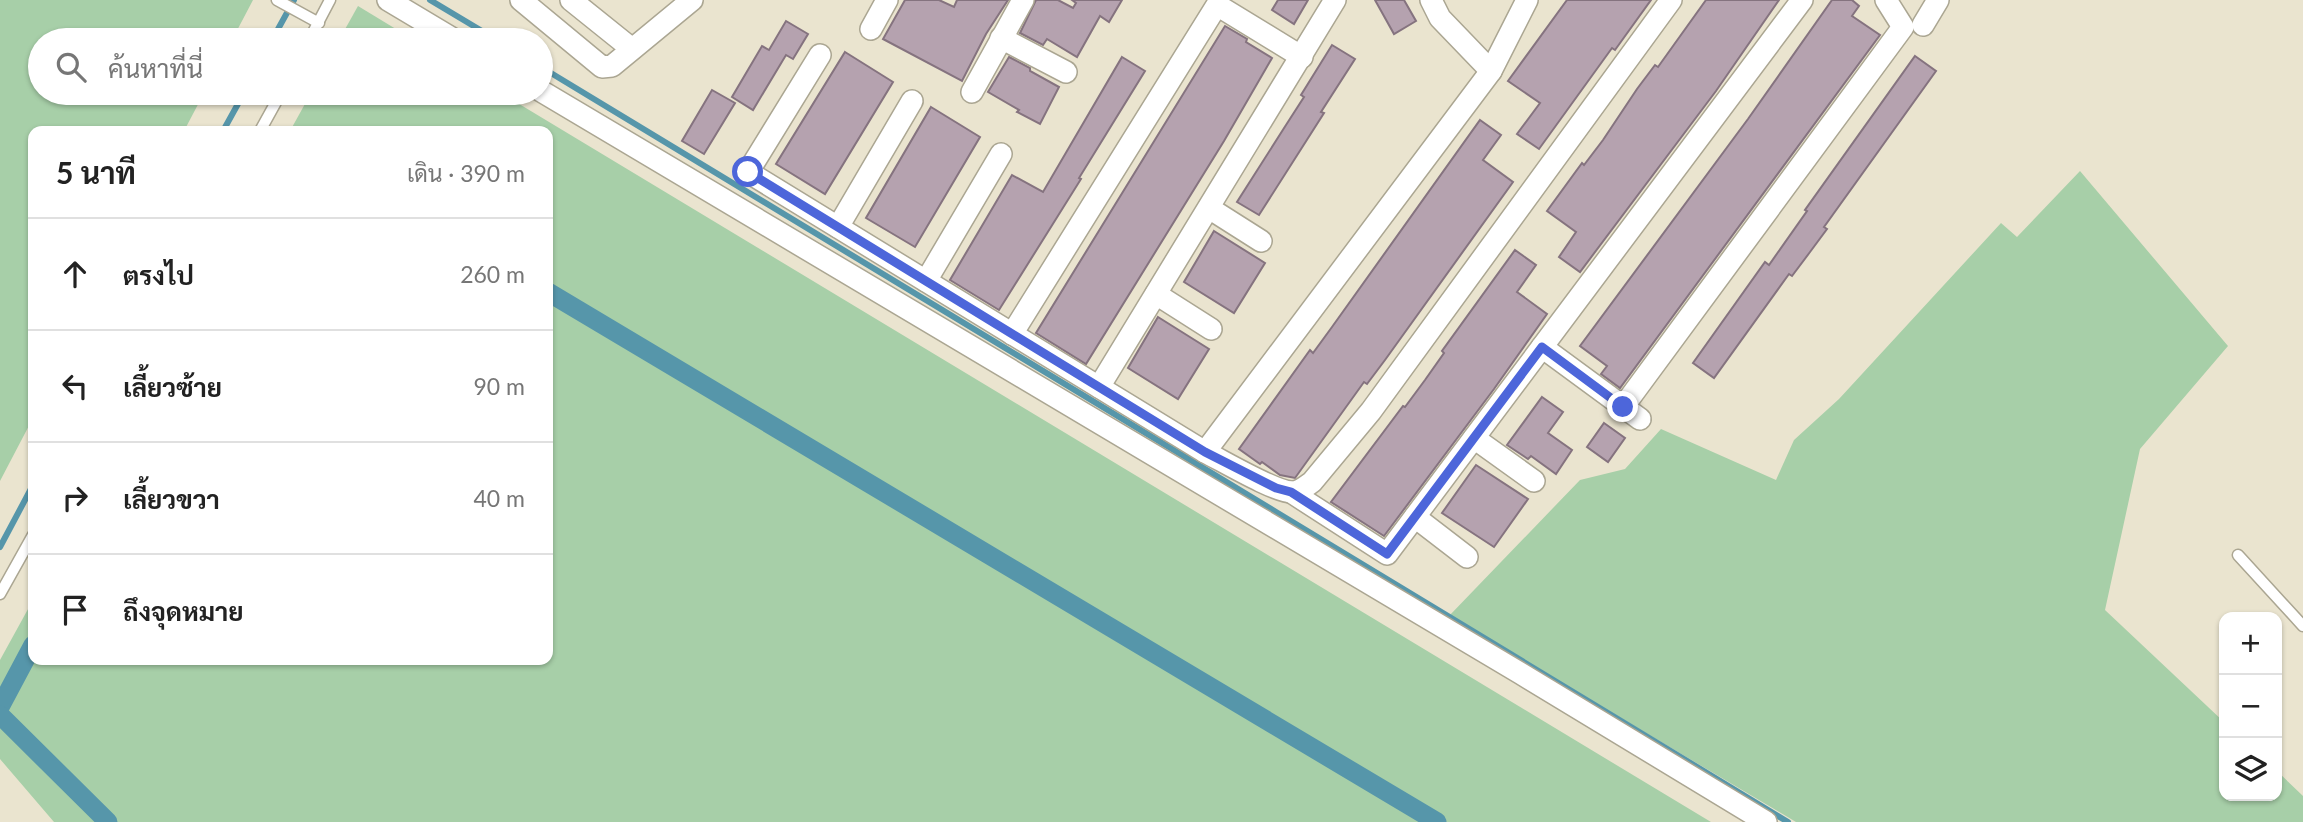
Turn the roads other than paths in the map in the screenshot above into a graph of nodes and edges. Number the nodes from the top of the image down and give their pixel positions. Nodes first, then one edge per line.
1 (277, 0) edge
2 (330, 0) edge
3 (388, 0) edge
4 (521, 0) edge
5 (572, 0) edge
6 (692, 0) edge
7 (887, 0) edge
8 (1023, 0) edge
9 (1335, 0) edge
10 (1431, 0) edge
11 (1527, 0) edge
12 (1671, 0) edge
13 (1802, 0) edge
14 (1886, 0) edge
15 (1938, 0) edge
16 (319, 23) junction
17 (1923, 25) dead end
18 (316, 28) edge
19 (435, 28) edge
20 (871, 29) dead end
21 (1001, 38) junction
22 (632, 49) junction
23 (820, 55) dead end
24 (1302, 57) junction
25 (1491, 71) junction
26 (1066, 72) dead end
27 (972, 92) dead end
28 (553, 98) edge
29 (912, 101) dead end
30 (274, 105) edge
31 (263, 126) edge
32 (1001, 155) dead end
33 (1209, 208) junction
34 (838, 227) junction
35 (1261, 241) dead end
36 (926, 281) junction
37 (1156, 295) junction
38 (1211, 329) dead end
39 (1013, 334) junction
40 (1542, 347) junction
41 (1099, 387) junction
42 (1623, 407) junction
43 (1640, 419) dead end
44 (1474, 438) junction
45 (1205, 452) junction
46 (1534, 481) dead end
47 (1291, 492) junction
48 (1415, 517) junction
49 (28, 544) edge
50 (2238, 555) dead end
51 (1467, 557) dead end
52 (0, 594) edge
53 (2303, 626) edge
54 (1766, 822) edge

1 - 16 lane
2 - 16 lane
3 - 19 street
4 - 22 street
5 - 22 street
6 - 22 street
7 - 20 street
8 - 21 street
9 - 24 street
10 - 25 street
11 - 25 street
12 - 47 street
13 - 40 street
14 - 42 street
15 - 17 street
16 - 18 lane
21 - 26 street
21 - 27 street
23 - 34 street
24 - 33 street
24 - 39 street
25 - 45 street
28 - 54 street
29 - 34 street
30 - 31 lane
32 - 36 street
33 - 35 street
33 - 37 street
34 - 36 street
36 - 39 street
37 - 38 street
37 - 41 street
39 - 41 street
40 - 42 street
40 - 44 street
41 - 45 street
42 - 43 street
44 - 46 street
44 - 48 street
45 - 47 street
47 - 48 street
48 - 51 street
49 - 52 lane
50 - 53 lane

